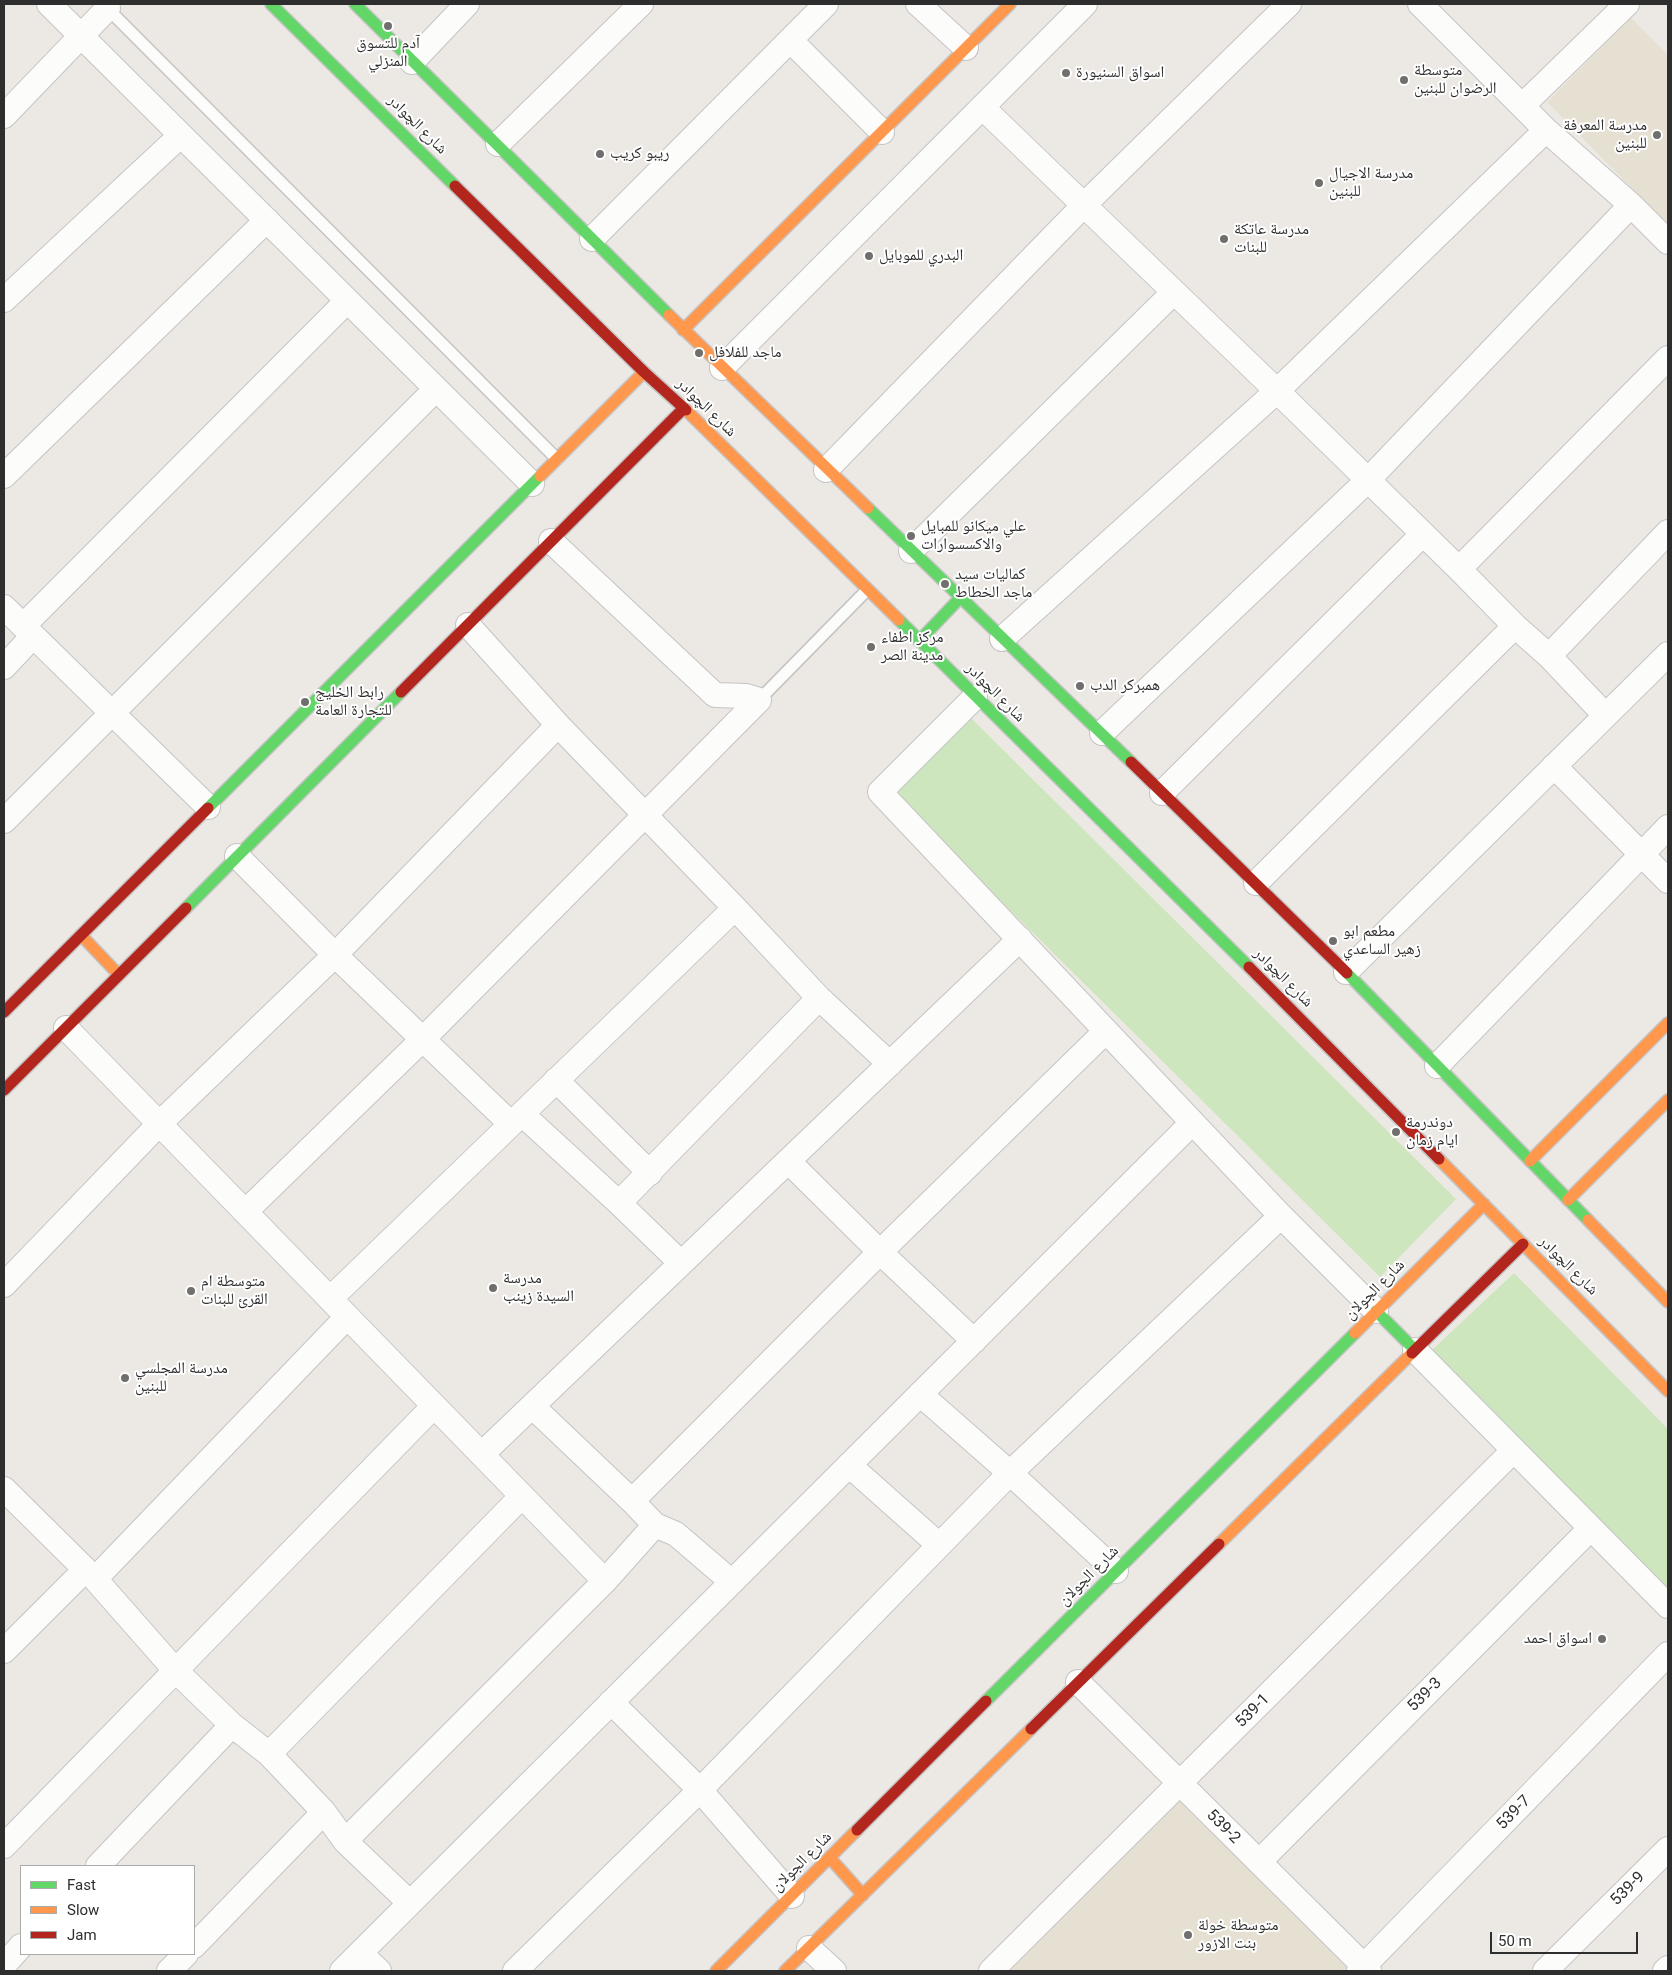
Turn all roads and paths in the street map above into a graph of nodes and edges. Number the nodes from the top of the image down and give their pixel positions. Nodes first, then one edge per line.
1 (49, 4) edge
2 (271, 4) edge
3 (355, 4) edge
4 (467, 4) edge
5 (641, 4) edge
6 (826, 4) edge
7 (918, 4) edge
8 (1010, 4) edge
9 (1085, 4) edge
10 (1289, 4) edge
11 (1626, 4) edge
12 (106, 6) edge
13 (1435, 8) edge
14 (82, 36) junction
15 (790, 40) junction
16 (966, 48) junction
17 (412, 62) junction
18 (1522, 106) junction
19 (982, 107) junction
20 (4, 116) edge
21 (1546, 130) junction
22 (882, 132) junction
23 (181, 135) junction
24 (498, 144) junction
25 (1084, 205) junction
26 (1631, 205) junction
27 (267, 220) junction
28 (592, 239) junction
29 (1668, 242) edge
30 (1174, 292) junction
31 (4, 300) edge
32 (347, 301) junction
33 (683, 330) junction
34 (1668, 358) edge
35 (722, 368) junction
36 (644, 372) junction
37 (436, 389) junction
38 (1277, 391) junction
39 (684, 408) junction
40 (557, 459) junction
41 (826, 470) junction
42 (4, 476) edge
43 (1368, 480) junction
44 (532, 484) junction
45 (1668, 532) edge
46 (1423, 534) junction
47 (551, 541) junction
48 (911, 550) junction
49 (1459, 569) junction
50 (867, 590) junction
51 (960, 598) junction
52 (4, 607) edge
53 (468, 625) junction
54 (1515, 626) junction
55 (28, 631) junction
56 (1002, 639) junction
57 (919, 641) junction
58 (1668, 654) edge
59 (1548, 656) junction
60 (4, 666) edge
61 (975, 697) junction
62 (759, 700) junction
63 (112, 713) junction
64 (1605, 715) junction
65 (558, 725) junction
66 (1102, 733) junction
67 (1554, 766) junction
68 (1162, 793) junction
69 (208, 807) junction
70 (646, 815) junction
71 (4, 821) edge
72 (1668, 827) edge
73 (1641, 855) junction
74 (237, 856) junction
75 (1668, 881) edge
76 (1256, 883) junction
77 (735, 908) junction
78 (81, 935) junction
79 (1020, 939) junction
80 (335, 955) junction
81 (1346, 972) junction
82 (119, 975) junction
83 (819, 998) junction
84 (4, 1011) edge
85 (1668, 1023) edge
86 (66, 1028) junction
87 (1106, 1031) junction
88 (423, 1039) junction
89 (890, 1064) junction
90 (1437, 1066) junction
91 (556, 1080) junction
92 (4, 1090) edge
93 (1668, 1100) edge
94 (516, 1119) junction
95 (1192, 1123) junction
96 (159, 1124) junction
97 (788, 1161) junction
98 (1530, 1161) junction
99 (650, 1173) junction
100 (1568, 1200) junction
101 (620, 1203) junction
102 (1484, 1204) junction
103 (245, 1212) junction
104 (1281, 1216) junction
105 (1523, 1244) junction
106 (880, 1252) junction
107 (681, 1263) junction
108 (4, 1285) edge
109 (1666, 1295) edge
110 (330, 1299) junction
111 (1376, 1311) junction
112 (347, 1317) junction
113 (974, 1341) junction
114 (1415, 1350) junction
115 (1668, 1391) edge
116 (920, 1394) junction
117 (434, 1406) junction
118 (532, 1406) junction
119 (1514, 1450) junction
120 (482, 1454) junction
121 (850, 1465) junction
122 (1010, 1473) junction
123 (4, 1489) edge
124 (522, 1496) junction
125 (632, 1501) junction
126 (655, 1525) junction
127 (1591, 1528) junction
128 (939, 1545) junction
129 (1116, 1571) junction
130 (90, 1575) junction
131 (605, 1581) junction
132 (732, 1582) junction
133 (1668, 1606) edge
134 (4, 1651) edge
135 (1668, 1654) edge
136 (175, 1670) junction
137 (1078, 1682) junction
138 (611, 1702) junction
139 (232, 1725) junction
140 (269, 1754) junction
141 (1180, 1783) junction
142 (700, 1790) junction
143 (324, 1812) junction
144 (345, 1841) junction
145 (4, 1846) edge
146 (1668, 1849) edge
147 (830, 1858) junction
148 (1259, 1862) junction
149 (99, 1865) edge
150 (863, 1895) junction
151 (792, 1896) junction
152 (410, 1903) junction
153 (195, 1945) edge
154 (20, 1947) edge
155 (809, 1948) junction
156 (360, 1953) junction
157 (185, 1955) edge
158 (4, 1965) edge
159 (1668, 1968) edge
160 (1364, 1970) edge
161 (169, 1971) edge
162 (342, 1971) edge
163 (378, 1971) edge
164 (515, 1971) edge
165 (716, 1971) edge
166 (785, 1971) edge
167 (834, 1971) edge
168 (991, 1971) edge
169 (1545, 1971) edge
170 (1665, 1971) edge

1 - 14 street
2 - 36 street, شارع الچوادر
3 - 17 street
4 - 17 street
5 - 24 street
6 - 15 street
7 - 16 street
8 - 16 street
9 - 19 street
10 - 25 street
11 - 18 street
12 - 14 street
12 - 40 lane
13 - 18 street
14 - 20 street
14 - 23 street
15 - 22 street
15 - 28 street
16 - 22 street
17 - 24 street
18 - 21 street
19 - 25 street
19 - 35 street
21 - 26 street
21 - 38 street
22 - 33 street
23 - 27 street
23 - 31 street
24 - 28 street
25 - 30 street
25 - 41 street
26 - 29 street
26 - 43 street
27 - 32 street
27 - 42 street
28 - 33 street
30 - 38 street
30 - 48 street
32 - 37 street
32 - 55 street
33 - 35 street
34 - 49 street
35 - 41 street
36 - 39 street, شارع الچوادر
36 - 40 street
37 - 44 street
37 - 63 street
38 - 43 street
38 - 56 street
39 - 47 street
39 - 50 street, شارع الچوادر
40 - 44 street
41 - 48 street
43 - 46 street
43 - 66 street
44 - 69 street
45 - 59 street
46 - 49 street
46 - 68 street
47 - 53 street
47 - 62 street
48 - 51 street
49 - 54 street
50 - 57 street, شارع الچوادر
50 - 62 lane
51 - 56 street
51 - 57 street
52 - 55 street
53 - 65 street
53 - 74 street
54 - 59 street
54 - 76 street
55 - 60 street
55 - 63 street
56 - 66 street
57 - 61 street, شارع الچوادر
58 - 64 street
59 - 64 street
61 - 79 street
61 - 102 street, شارع الچوادر
62 - 70 street
63 - 69 street
63 - 71 street
64 - 67 street
65 - 70 street
65 - 80 street
66 - 68 street
67 - 73 street
67 - 81 street
68 - 76 street
69 - 78 street
70 - 77 street
70 - 88 street
72 - 73 street
73 - 75 street
73 - 90 street
74 - 80 street
74 - 82 street
76 - 81 street
77 - 83 street
77 - 91 street
78 - 82 street
78 - 84 street
79 - 87 street
79 - 89 street
80 - 88 street
80 - 96 street
81 - 90 street
82 - 86 street
83 - 89 street
83 - 99 street
85 - 98 street
86 - 92 street
86 - 96 street
87 - 95 street
87 - 106 street
88 - 94 street
88 - 103 street
89 - 97 street
90 - 98 street
91 - 94 street
91 - 99 street
93 - 100 street
94 - 101 street
94 - 110 street
95 - 104 street
95 - 113 street
96 - 103 street
96 - 108 street
97 - 106 street
97 - 107 street
98 - 100 street
99 - 101 street
100 - 109 street
101 - 107 street
102 - 105 street, شارع الچوادر
102 - 111 street, شارع الجولان
103 - 110 street
104 - 111 street
104 - 122 street
105 - 114 street
105 - 115 street, شارع الچوادر
106 - 113 street
106 - 125 street
107 - 118 street
110 - 112 street
111 - 114 street
111 - 129 street, شارع الجولان
112 - 117 street
112 - 130 street
113 - 116 street
114 - 119 street
114 - 137 street
116 - 121 street
116 - 122 street
117 - 120 street
117 - 136 street
118 - 120 street
118 - 125 street
119 - 127 street
119 - 141 street, 539-1
120 - 124 street
121 - 128 street
121 - 132 street
122 - 128 street
122 - 129 street
123 - 130 street
124 - 131 street
124 - 140 street
125 - 126 street
126 - 131 street
126 - 132 street
127 - 133 street
127 - 148 street, 539-3
128 - 142 street
129 - 147 street, شارع الجولان
130 - 134 street
130 - 136 street
131 - 144 street
132 - 138 street
135 - 160 street, 539-7
136 - 139 street
136 - 145 street
137 - 141 street, 539-2
137 - 150 street
138 - 142 street
138 - 152 street
139 - 140 street
139 - 149 street
140 - 143 street
141 - 148 street, 539-2
141 - 168 street, 539-1
142 - 151 street
142 - 164 street
143 - 144 street
143 - 153 street
144 - 152 street
146 - 169 street, 539-9
147 - 150 street
147 - 151 street, شارع الجولان
148 - 160 street, 539-2
150 - 155 street
151 - 165 street, شارع الجولان
152 - 156 street
154 - 158 street
155 - 166 street
155 - 167 street
156 - 162 street
156 - 163 street
157 - 161 street
159 - 170 street

